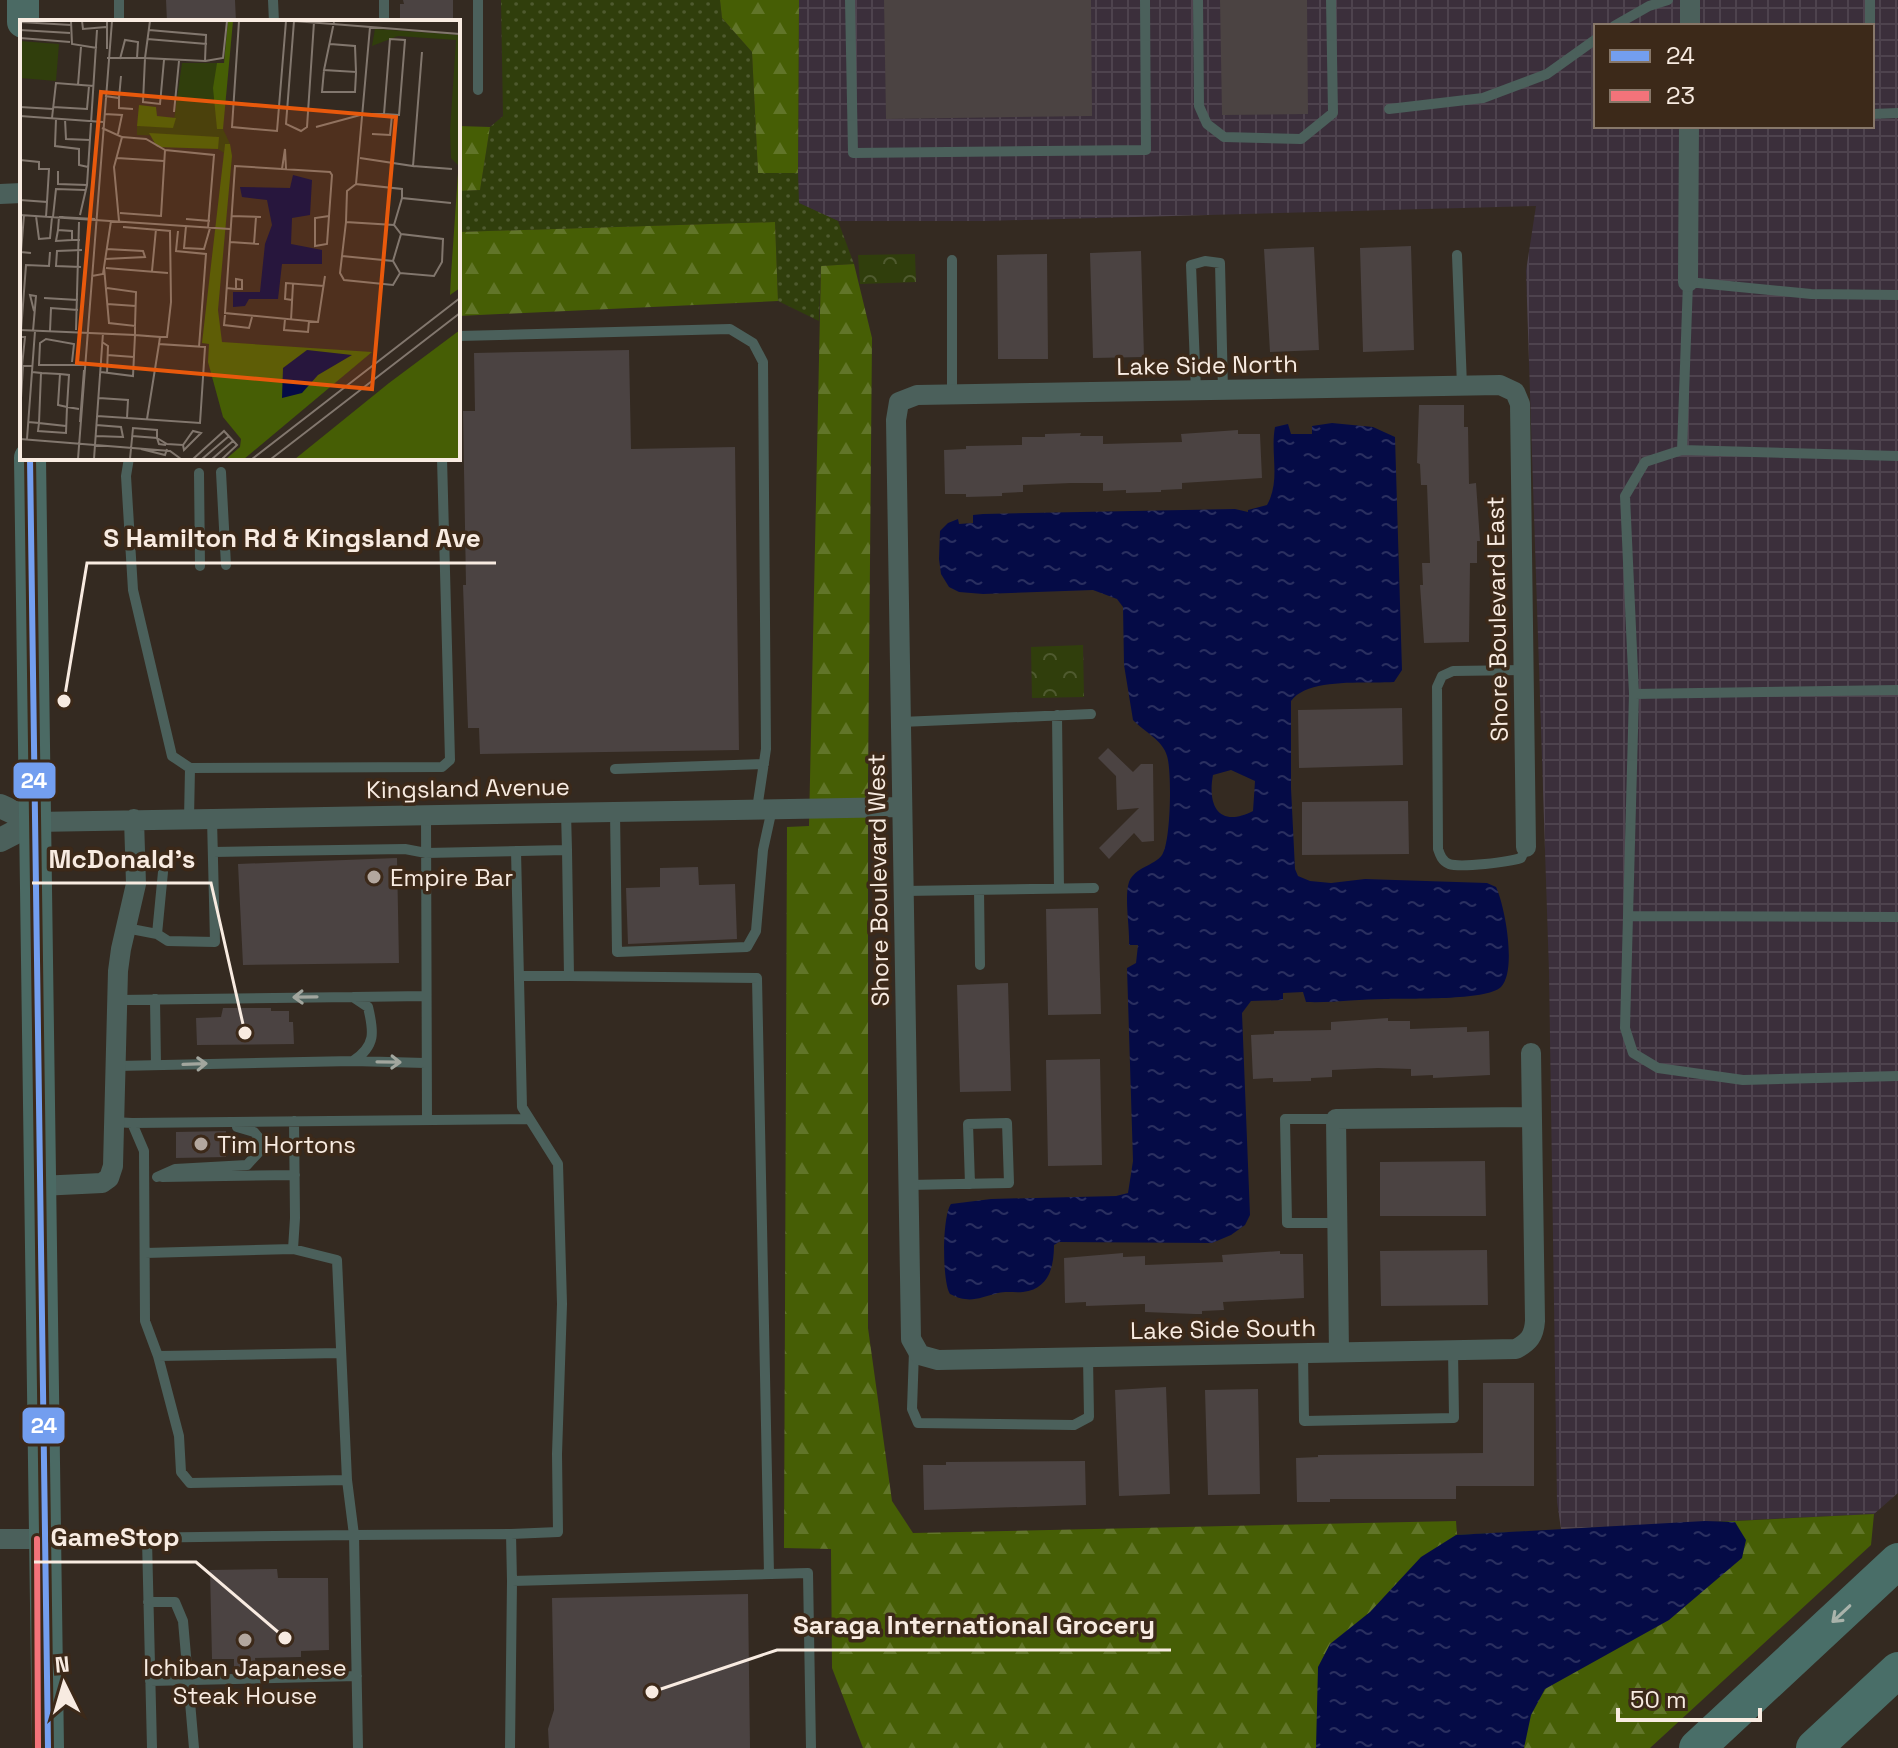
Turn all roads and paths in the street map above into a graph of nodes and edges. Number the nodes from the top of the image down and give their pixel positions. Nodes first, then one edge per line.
1 (273, 0) edge
2 (478, 0) edge
3 (850, 0) edge
4 (1145, 0) edge
5 (1198, 0) edge
6 (1331, 0) edge
7 (1668, 0) edge
8 (1690, 0) edge
9 (1870, 0) edge
10 (274, 20) edge
11 (1618, 24) edge
12 (1690, 24) edge
13 (1870, 24) edge
14 (1594, 40) edge
15 (478, 90) dead end
16 (1389, 109) dead end
17 (1898, 113) edge
18 (1874, 114) edge
19 (1689, 128) edge
20 (20, 193) edge
21 (0, 194) edge
22 (1457, 255) dead end
23 (952, 260) dead end
24 (1688, 282) junction
25 (1898, 295) edge
26 (460, 336) edge
27 (1462, 386) junction
28 (1196, 391) junction
29 (1223, 391) junction
30 (1515, 392) joint
31 (952, 395) junction
32 (899, 402) joint
33 (1682, 450) junction
34 (1898, 456) edge
35 (30, 460) edge
36 (129, 460) edge
37 (442, 460) edge
38 (221, 472) dead end
39 (199, 473) dead end
40 (226, 565) dead end
41 (200, 566) dead end
42 (1524, 670) junction
43 (1898, 690) edge
44 (1634, 694) junction
45 (1091, 714) dead end
46 (1057, 715) junction
47 (901, 722) junction
48 (764, 764) junction
49 (190, 768) junction
50 (615, 769) dead end
51 (0, 806) edge
52 (902, 807) junction
53 (764, 809) junction
54 (615, 812) junction
55 (566, 813) junction
56 (426, 815) junction
57 (134, 819) junction
58 (189, 819) junction
59 (212, 819) junction
60 (35, 822) junction
61 (0, 840) edge
62 (1526, 847) joint
63 (567, 850) junction
64 (516, 851) junction
65 (213, 852) junction
66 (426, 853) junction
67 (163, 872) dead end
68 (1094, 888) dead end
69 (1059, 889) junction
70 (979, 890) junction
71 (904, 891) junction
72 (1628, 916) junction
73 (1898, 917) edge
74 (126, 928) junction
75 (157, 934) junction
76 (980, 965) dead end
77 (519, 976) junction
78 (569, 976) junction
79 (426, 996) junction
80 (353, 997) junction
81 (155, 999) junction
82 (118, 1000) junction
83 (1531, 1053) dead end
84 (353, 1061) junction
85 (425, 1063) junction
86 (156, 1065) junction
87 (117, 1066) junction
88 (1898, 1076) edge
89 (1532, 1117) junction
90 (529, 1119) junction
91 (1336, 1119) junction
92 (427, 1120) junction
93 (294, 1121) junction
94 (122, 1122) junction
95 (158, 1123) junction
96 (295, 1175) junction
97 (144, 1177) junction
98 (157, 1177) junction
99 (970, 1184) junction
100 (909, 1185) junction
101 (40, 1186) junction
102 (1337, 1223) junction
103 (293, 1249) junction
104 (145, 1253) junction
105 (1453, 1350) junction
106 (917, 1352) junction
107 (1339, 1352) junction
108 (340, 1353) junction
109 (1303, 1353) junction
110 (158, 1356) junction
111 (1088, 1357) junction
112 (347, 1480) junction
113 (511, 1534) junction
114 (354, 1535) junction
115 (0, 1539) edge
116 (47, 1539) junction
117 (147, 1540) junction
118 (1898, 1561) edge
119 (769, 1574) junction
120 (512, 1581) junction
121 (148, 1602) junction
122 (1898, 1670) edge
123 (357, 1676) junction
124 (189, 1679) junction
125 (150, 1681) junction
126 (48, 1748) edge
127 (152, 1748) edge
128 (194, 1748) edge
129 (358, 1748) edge
130 (510, 1748) edge
131 (811, 1748) edge
132 (1697, 1748) edge
133 (1814, 1748) edge

1 - 10 lane
2 - 15 lane
3 - 4 lane
5 - 6 lane
7 - 11 lane
8 - 12 street
9 - 13 lane
14 - 16 lane
17 - 18 lane
19 - 24 street
20 - 21 street
22 - 27 lane
23 - 31 lane
24 - 25 lane
24 - 33 lane
26 - 48 lane
27 - 29 street, Lake Side North
27 - 30 street, Lake Side North
28 - 29 street, Lake Side North
28 - 29 lane
28 - 31 street, Lake Side North
30 - 42 street, Shore Boulevard East
31 - 32 street, Lake Side North
32 - 47 street, Shore Boulevard West
33 - 34 lane
33 - 44 lane
35 - 60 main road
36 - 49 lane
37 - 49 lane
38 - 40 lane
39 - 41 lane
42 - 62 street, Shore Boulevard East
42 - 62 lane
43 - 44 lane
44 - 72 lane
45 - 46 lane
46 - 47 lane
46 - 69 lane
47 - 52 street, Shore Boulevard West
48 - 50 lane
48 - 53 lane
49 - 58 lane
51 - 60 street
52 - 53 street, Kingsland Avenue
52 - 71 street, Shore Boulevard West
53 - 54 street, Kingsland Avenue
53 - 54 lane
54 - 55 street, Kingsland Avenue
55 - 56 street, Kingsland Avenue
55 - 63 lane
56 - 59 street, Kingsland Avenue
56 - 66 lane
57 - 58 street, Kingsland Avenue
57 - 60 street, Kingsland Avenue
57 - 74 street
58 - 59 street, Kingsland Avenue
59 - 65 lane
60 - 61 street
60 - 101 main road
63 - 64 lane
63 - 78 lane
64 - 66 lane
64 - 77 lane
65 - 66 lane
65 - 75 lane
66 - 79 lane
67 - 75 lane
68 - 69 lane
69 - 70 lane
70 - 71 lane
70 - 76 lane
71 - 100 street, Shore Boulevard West
72 - 73 lane
72 - 88 lane
74 - 75 lane
74 - 82 street
77 - 78 lane
77 - 90 lane
78 - 119 lane
79 - 80 lane
79 - 85 lane
80 -> 81 lane
80 - 84 lane
81 - 82 lane
81 - 86 lane
82 - 87 street
83 - 89 street
84 -> 85 lane
86 -> 84 lane
85 - 92 lane
86 - 87 lane
87 - 94 street
89 - 91 street
89 - 105 street, Lake Side South
90 - 92 lane
90 - 113 lane
91 - 102 street
91 - 102 lane
92 - 93 lane
93 - 95 lane
93 - 96 lane
94 - 95 lane
94 - 97 lane
94 - 101 street
95 - 98 lane
96 - 98 lane
96 - 103 lane
97 - 98 lane
97 - 104 lane
99 - 99 lane
99 - 100 lane
100 - 106 street, Shore Boulevard West
101 - 116 main road
102 - 107 street
103 - 104 lane
103 - 108 lane
104 - 110 lane
105 - 107 street, Lake Side South
105 - 109 lane
106 - 111 street, Lake Side South
106 - 111 lane
107 - 109 street, Lake Side South
108 - 110 lane
108 - 112 lane
109 - 111 street, Lake Side South
110 - 112 lane
112 - 114 lane
113 - 114 lane
113 - 120 lane
114 - 117 lane
114 - 123 lane
115 - 116 street
116 - 117 lane
116 - 126 main road
117 - 121 lane
118 -> 132 highway
119 - 120 lane
119 - 131 lane
120 - 130 lane
121 - 124 lane
121 - 125 lane
122 - 133 highway
123 - 124 lane
123 - 129 lane
124 - 125 lane
124 - 128 lane
125 - 127 lane

